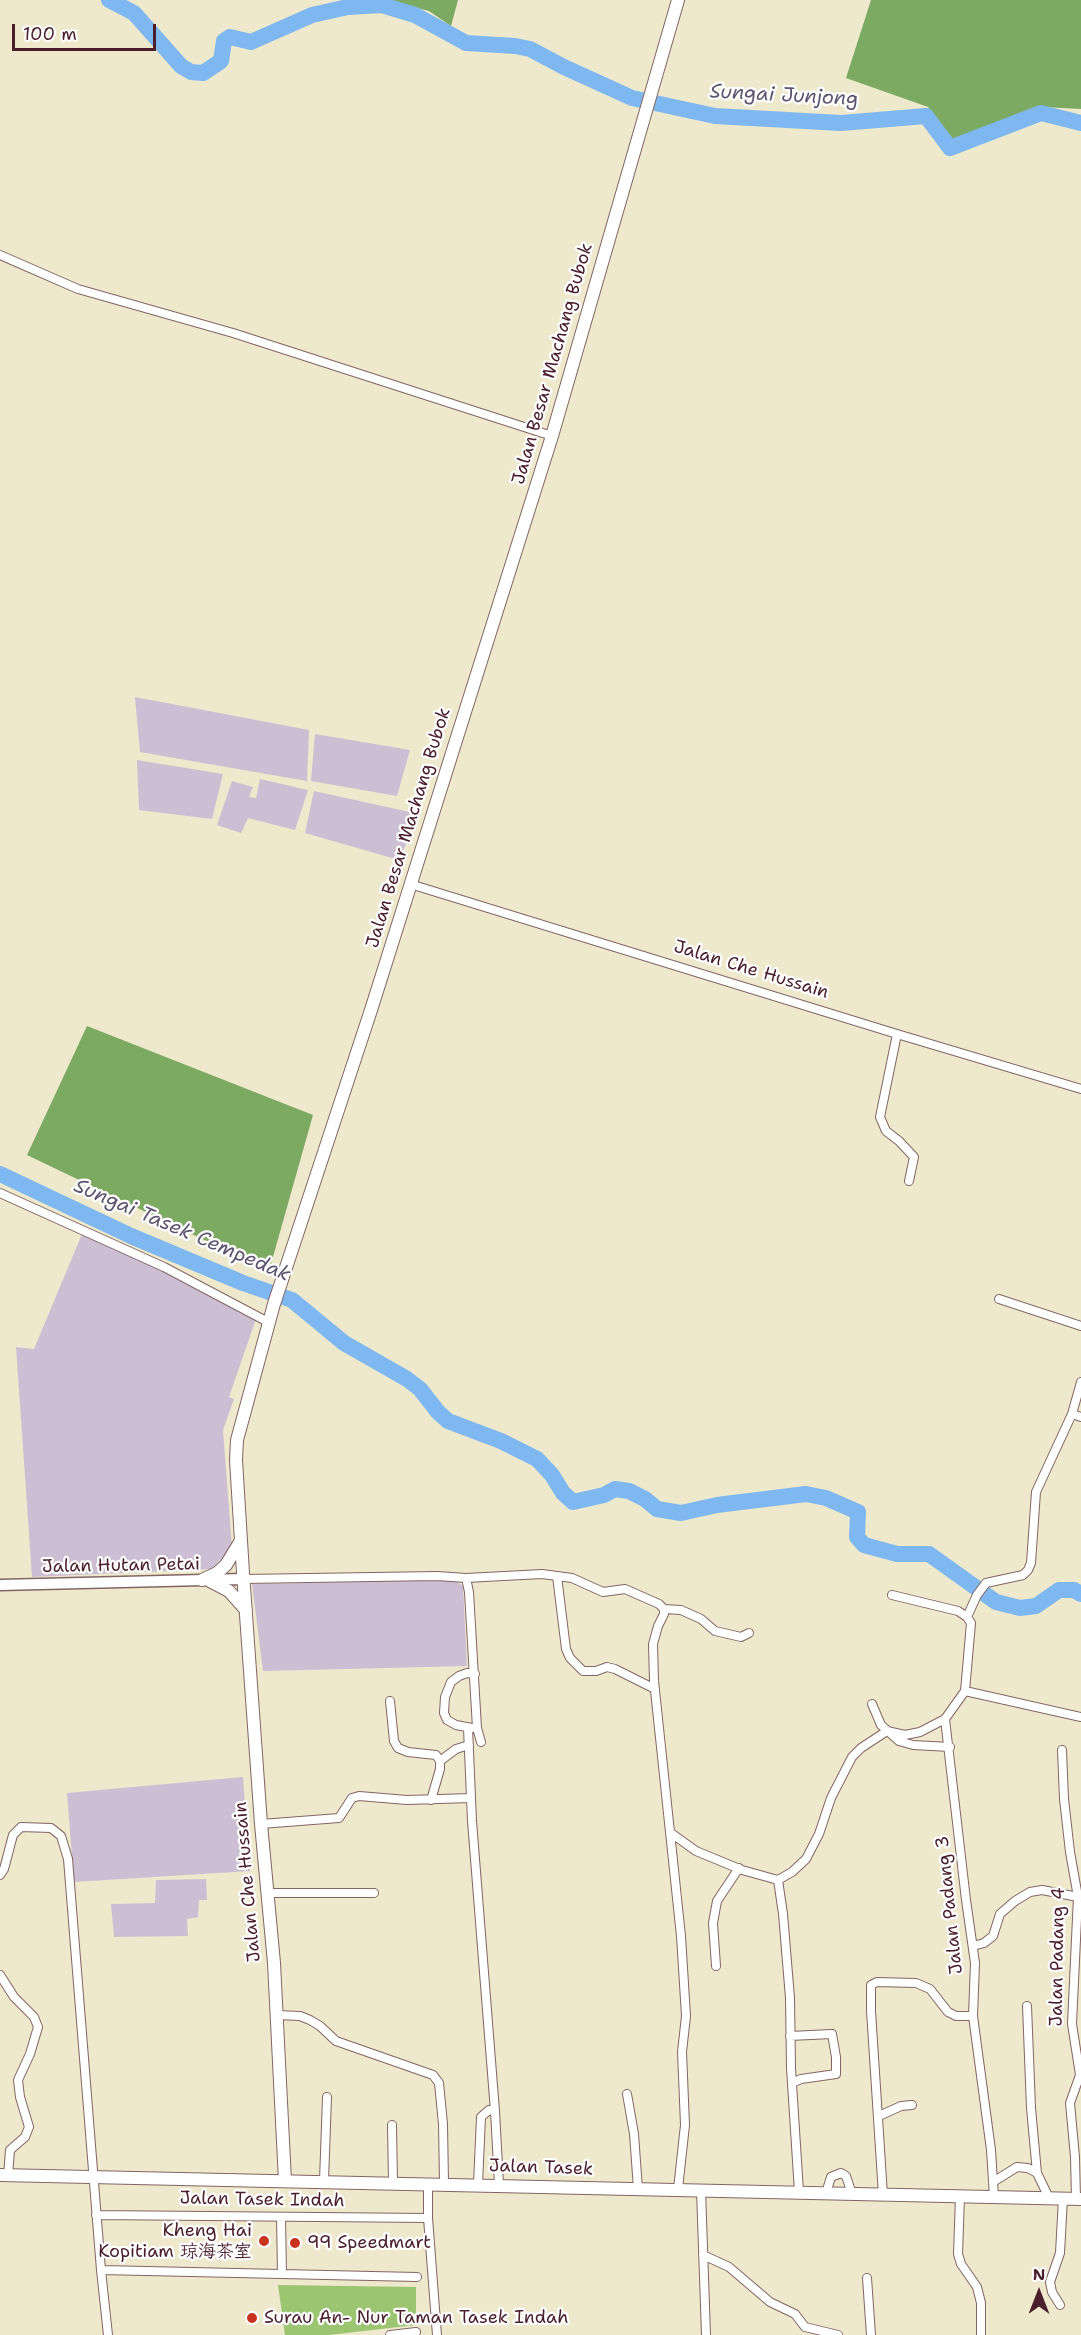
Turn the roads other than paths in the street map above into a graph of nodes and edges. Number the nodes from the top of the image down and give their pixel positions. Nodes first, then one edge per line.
1 (678, 0) edge
2 (0, 255) edge
3 (552, 436) junction
4 (410, 884) junction
5 (897, 1034) junction
6 (1081, 1089) edge
7 (909, 1181) dead end
8 (0, 1193) edge
9 (999, 1299) dead end
10 (268, 1322) junction
11 (1081, 1326) edge
12 (1081, 1382) edge
13 (1072, 1414) junction
14 (1081, 1417) edge
15 (241, 1540) junction
16 (557, 1576) junction
17 (466, 1578) junction
18 (205, 1580) junction
19 (244, 1580) junction
20 (0, 1585) edge
21 (892, 1595) dead end
22 (664, 1609) junction
23 (246, 1610) junction
24 (967, 1617) junction
25 (749, 1633) dead end
26 (474, 1674) junction
27 (655, 1689) junction
28 (965, 1691) junction
29 (390, 1701) dead end
30 (872, 1704) dead end
31 (1081, 1717) edge
32 (945, 1719) junction
33 (472, 1728) junction
34 (887, 1731) junction
35 (481, 1742) dead end
36 (469, 1745) junction
37 (950, 1747) junction
38 (1062, 1750) dead end
39 (440, 1761) junction
40 (471, 1798) junction
41 (431, 1800) junction
42 (261, 1824) junction
43 (671, 1833) junction
44 (739, 1868) junction
45 (0, 1875) edge
46 (777, 1880) junction
47 (269, 1893) junction
48 (374, 1893) dead end
49 (1078, 1897) junction
50 (1080, 1919) edge
51 (1079, 1938) edge
52 (973, 1946) junction
53 (716, 1966) dead end
54 (0, 1975) edge
55 (1027, 2007) dead end
56 (277, 2015) junction
57 (973, 2016) junction
58 (790, 2036) junction
59 (792, 2084) junction
60 (627, 2094) dead end
61 (327, 2097) dead end
62 (912, 2105) dead end
63 (495, 2111) junction
64 (879, 2116) junction
65 (392, 2125) dead end
66 (1037, 2173) junction
67 (4, 2175) edge
68 (95, 2179) junction
69 (285, 2181) junction
70 (324, 2181) junction
71 (393, 2182) junction
72 (993, 2182) junction
73 (428, 2183) junction
74 (444, 2183) junction
75 (478, 2184) junction
76 (499, 2185) junction
77 (638, 2189) junction
78 (678, 2189) junction
79 (701, 2190) junction
80 (798, 2192) junction
81 (826, 2193) junction
82 (852, 2194) junction
83 (883, 2195) junction
84 (960, 2196) junction
85 (994, 2197) junction
86 (1049, 2198) junction
87 (1063, 2198) junction
88 (1078, 2199) edge
89 (96, 2215) junction
90 (281, 2217) junction
91 (428, 2218) junction
92 (703, 2255) junction
93 (101, 2270) junction
94 (282, 2274) junction
95 (417, 2277) dead end
96 (867, 2278) dead end
97 (1060, 2305) dead end
98 (416, 2332) dead end
99 (108, 2335) edge
100 (390, 2335) edge
101 (437, 2335) edge
102 (706, 2335) edge
103 (838, 2335) edge
104 (871, 2335) edge
105 (981, 2335) edge

1 - 3 main road, Jalan Besar Machang Bubok
2 - 3 street
3 - 4 main road, Jalan Besar Machang Bubok
4 - 5 street, Jalan Che Hussain
4 - 10 main road, Jalan Besar Machang Bubok
5 - 6 street, Jalan Che Hussain
5 - 7 street
8 - 10 street
9 - 11 street
10 - 15 main road, Jalan Besar Machang Bubok
12 - 13 street
13 - 14 street
13 - 24 street
15 - 18 main road
15 - 19 main road, Jalan Besar Machang Bubok
16 - 17 street
16 - 22 street
16 - 27 street
17 - 19 street
17 - 26 street
18 - 19 street, Jalan Hutan Petai
18 - 20 street, Jalan Hutan Petai
18 - 23 main road
19 - 23 main road, Jalan Che Hussain
21 - 24 street
22 - 25 street
22 - 27 street
23 - 42 main road, Jalan Che Hussain
24 - 28 street
26 - 33 street
26 - 33 street
27 - 43 street
28 - 31 street
28 - 32 street
29 - 39 street
30 - 34 street
32 - 34 street
32 - 37 street, Jalan Padang 3
33 - 35 street
33 - 36 street
34 - 37 street
34 - 46 street
36 - 39 street
36 - 40 street
37 - 52 street, Jalan Padang 3
38 - 49 street, Jalan Padang 4
39 - 41 street
40 - 41 street
40 - 63 street
41 - 42 street
42 - 47 main road, Jalan Che Hussain
43 - 44 street
43 - 78 street
44 - 46 street
44 - 53 street
45 - 68 street
46 - 58 street
47 - 48 street
47 - 56 main road, Jalan Che Hussain
49 - 50 street, Jalan Padang 4
49 - 52 street
50 - 51 street, Jalan Padang 4
51 - 88 street, Jalan Padang 4
52 - 57 street, Jalan Padang 3
54 - 67 street
55 - 66 street
56 - 69 main road, Jalan Che Hussain
56 - 74 street
57 - 64 street
57 - 72 street, Jalan Padang 3
58 - 59 street
58 - 59 street
59 - 80 street
60 - 77 street
61 - 70 street
62 - 64 street
63 - 75 street
63 - 76 street
64 - 83 street
65 - 71 street
66 - 72 street
66 - 86 street
67 - 68 main road, Jalan Tasek
68 - 69 main road, Jalan Tasek
68 - 89 street
69 - 70 main road, Jalan Tasek
70 - 71 main road, Jalan Tasek
71 - 73 main road, Jalan Tasek
72 - 85 street, Jalan Padang 3
73 - 74 main road, Jalan Tasek
73 - 91 street
74 - 75 main road, Jalan Tasek
75 - 76 main road, Jalan Tasek
76 - 77 main road, Jalan Tasek
77 - 78 main road, Jalan Tasek
78 - 79 main road, Jalan Tasek
79 - 80 main road, Jalan Tasek
79 - 92 street
80 - 81 main road, Jalan Tasek
81 - 82 main road, Jalan Tasek
81 - 82 street
82 - 83 main road, Jalan Tasek
83 - 84 main road, Jalan Tasek
84 - 85 main road, Jalan Tasek
84 - 105 street
85 - 86 main road, Jalan Tasek
86 - 87 main road, Jalan Tasek
87 - 88 main road, Jalan Tasek
87 - 97 street
89 - 90 street, Jalan Tasek Indah
89 - 93 street
90 - 91 street, Jalan Tasek Indah
90 - 94 street
91 - 101 street
92 - 102 street
92 - 103 street
93 - 94 street
93 - 99 street
94 - 95 street
96 - 104 street
98 - 100 street

